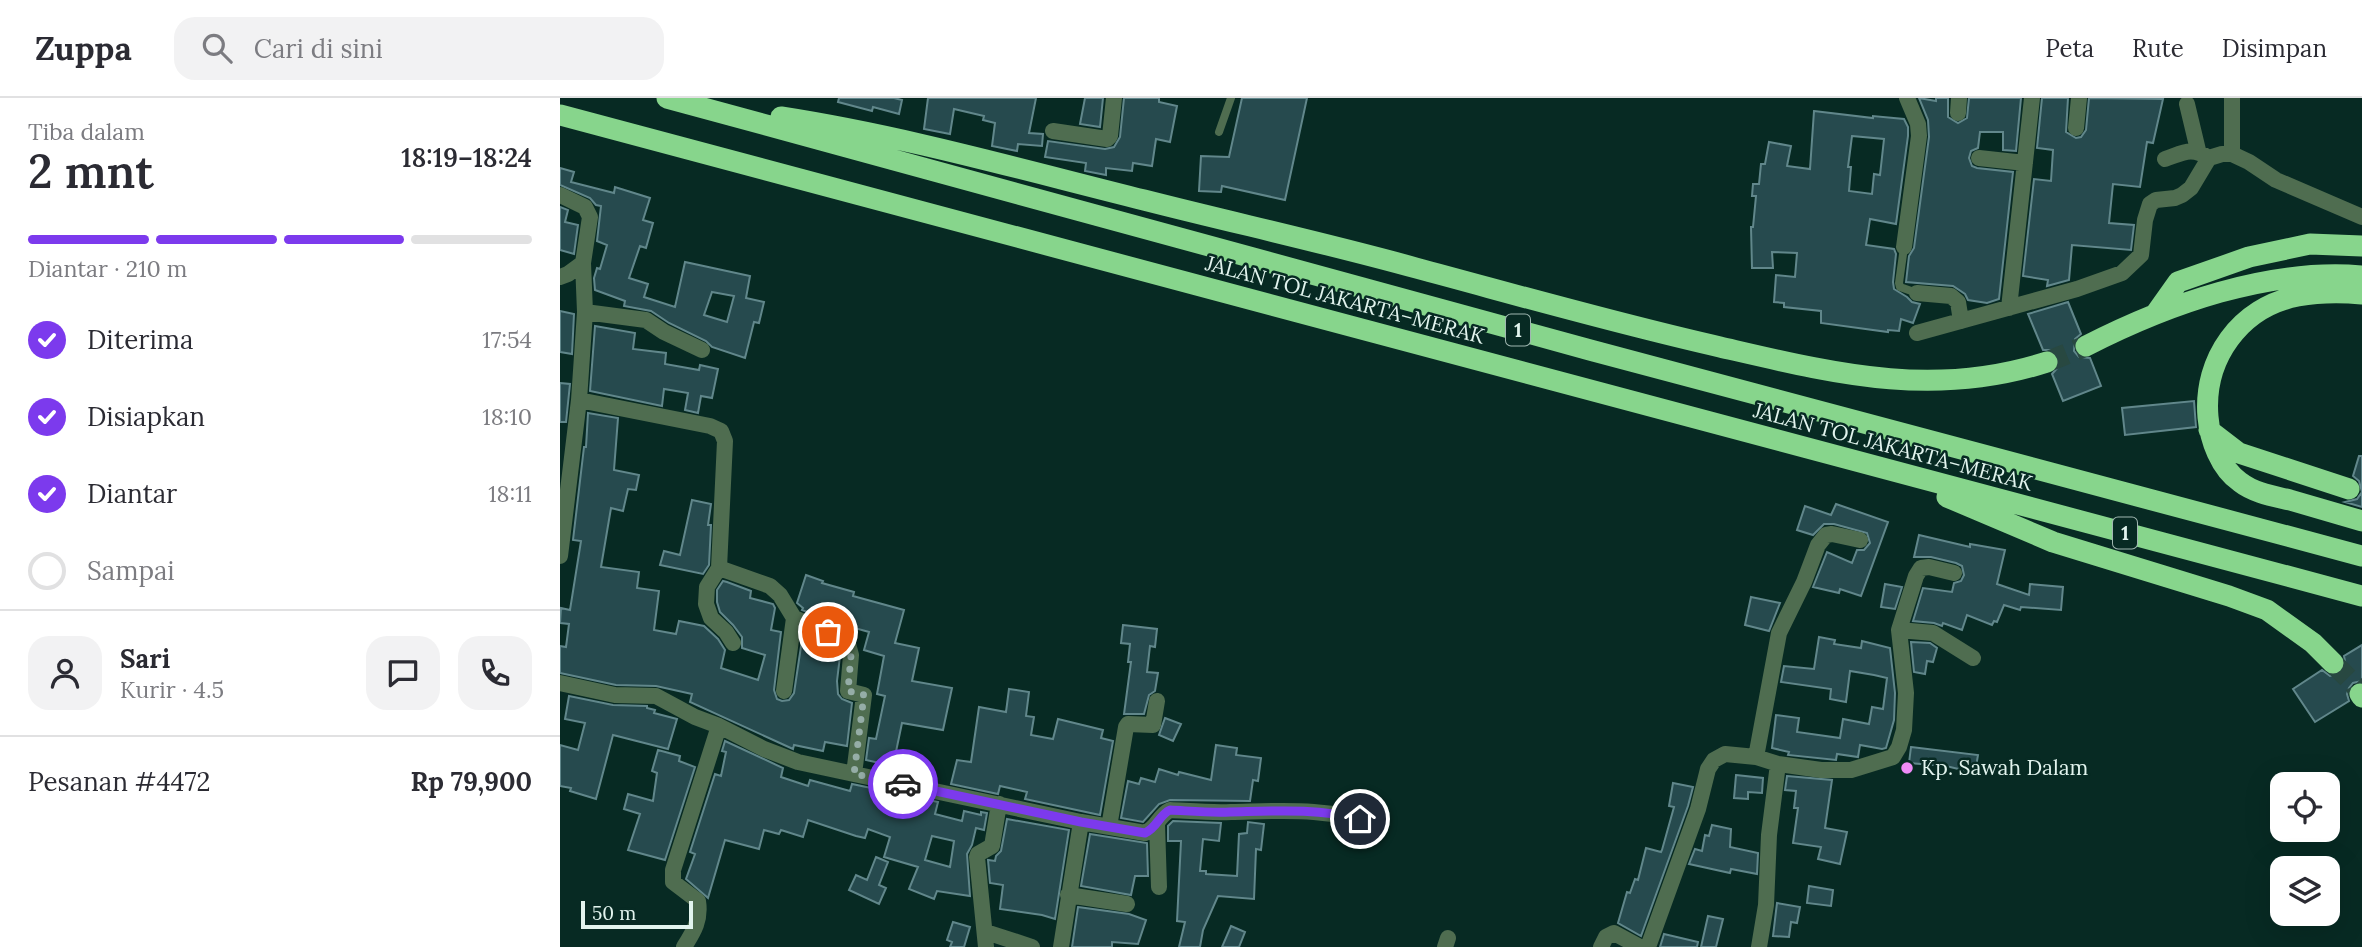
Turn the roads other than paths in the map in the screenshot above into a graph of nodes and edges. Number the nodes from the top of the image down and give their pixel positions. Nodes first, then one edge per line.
1 (1114, 98) edge
2 (1231, 98) edge
3 (1907, 98) edge
4 (2032, 98) edge
5 (2079, 98) edge
6 (2232, 98) edge
7 (671, 99) edge
8 (2187, 104) dead end
9 (560, 116) edge
10 (2076, 128) dead end
11 (1052, 131) dead end
12 (1219, 132) dead end
13 (2203, 154) junction
14 (2232, 154) junction
15 (1979, 158) dead end
16 (2165, 159) dead end
17 (2025, 163) junction
18 (560, 195) edge
19 (2362, 217) edge
20 (2362, 246) edge
21 (1904, 247) joint
22 (583, 262) junction
23 (2362, 276) edge
24 (560, 277) edge
25 (1917, 293) joint
26 (2362, 294) edge
27 (2009, 308) junction
28 (585, 312) junction
29 (2156, 313) junction
30 (1961, 321) junction
31 (1917, 333) dead end
32 (2086, 346) tunnel mouth
33 (702, 350) dead end
34 (2047, 362) tunnel mouth
35 (579, 400) junction
36 (2209, 430) junction
37 (567, 447) edge
38 (1887, 471) junction
39 (2349, 489) dead end
40 (2362, 521) edge
41 (561, 535) edge
42 (1860, 540) dead end
43 (560, 556) edge
44 (2362, 556) edge
45 (719, 568) junction
46 (1954, 573) dead end
47 (2362, 596) edge
48 (794, 618) junction
49 (1899, 630) junction
50 (733, 643) dead end
51 (1973, 658) dead end
52 (2333, 663) tunnel mouth
53 (560, 683) edge
54 (784, 691) dead end
55 (1157, 701) dead end
56 (719, 726) junction
57 (1756, 757) junction
58 (1778, 764) junction
59 (854, 774) junction
60 (999, 804) junction
61 (1081, 822) junction
62 (1157, 824) junction
63 (1377, 825) dead end
64 (1109, 827) junction
65 (1159, 887) dead end
66 (1068, 895) junction
67 (1127, 904) dead end
68 (986, 939) edge
69 (684, 947) edge
70 (1032, 947) edge
71 (1060, 947) edge
72 (1601, 947) edge
73 (1640, 947) edge
74 (1648, 947) edge
75 (1759, 947) edge

1 - 11 street
2 - 12 lane
3 - 21 street
4 - 17 street
5 - 10 street
6 - 14 street
7 - 34 highway
7 - 44 highway, JALAN TOL JAKARTA–MERAK / 1
8 - 13 street
9 - 38 highway, JALAN TOL JAKARTA–MERAK / 1
13 - 14 street
13 - 16 street
13 - 27 street
14 - 19 street
15 - 17 street
17 - 27 street
18 - 22 street
20 - 29 highway
21 - 25 lane
22 - 24 street
22 - 28 street
23 - 29 highway
25 - 30 street
26 - 36 highway
27 - 30 street
28 - 33 street
28 - 35 street
29 - 32 highway
30 - 31 street
35 - 37 street
35 - 45 street
36 - 39 highway
36 - 40 highway
37 - 41 street
38 - 47 highway, JALAN TOL JAKARTA–MERAK / 1
38 - 52 highway
41 - 43 street
42 - 57 street
45 - 48 street
45 - 50 street
46 - 49 street
48 - 54 street
48 - 59 street
49 - 51 street
49 - 58 street
53 - 56 street
55 - 64 street
56 - 59 street
56 - 69 street
57 - 58 street
57 - 74 street
58 - 75 street
59 - 60 street
60 - 61 street
60 - 68 street
61 - 64 street
61 - 66 street
62 - 63 street
62 - 64 street
62 - 65 street
66 - 67 street
66 - 71 street
68 - 70 street
72 - 73 street

